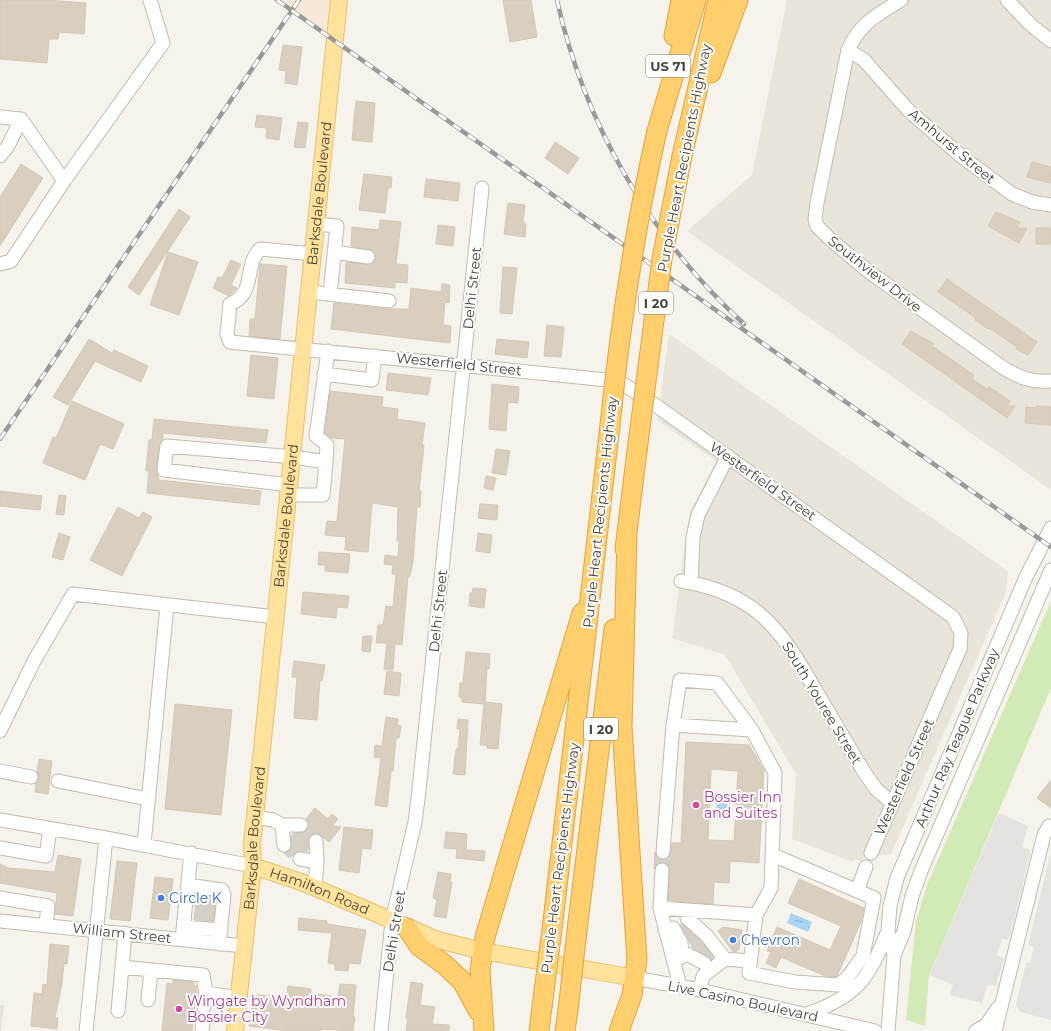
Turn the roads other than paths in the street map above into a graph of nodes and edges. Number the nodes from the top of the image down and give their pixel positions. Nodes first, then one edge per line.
1 (150, 0) edge
2 (339, 0) edge
3 (682, 0) edge
4 (696, 0) edge
5 (718, 0) edge
6 (738, 0) edge
7 (901, 0) edge
8 (1007, 0) edge
9 (1051, 41) edge
10 (848, 50) junction
11 (0, 117) edge
12 (20, 119) junction
13 (657, 131) junction
14 (684, 148) junction
15 (3, 149) edge
16 (64, 181) junction
17 (482, 188) dead end
18 (1051, 205) edge
19 (317, 224) junction
20 (334, 252) junction
21 (314, 254) junction
22 (368, 258) dead end
23 (0, 264) edge
24 (310, 292) junction
25 (330, 294) junction
26 (390, 301) dead end
27 (304, 348) junction
28 (328, 351) junction
29 (375, 356) junction
30 (464, 365) junction
31 (324, 374) junction
32 (1051, 381) edge
33 (295, 434) junction
34 (316, 436) junction
35 (728, 456) junction
36 (293, 457) junction
37 (326, 462) junction
38 (289, 490) junction
39 (1051, 528) edge
40 (627, 536) junction
41 (1051, 570) edge
42 (593, 582) junction
43 (167, 605) junction
44 (276, 617) junction
45 (673, 725) junction
46 (752, 730) junction
47 (0, 731) edge
48 (0, 770) edge
49 (31, 777) dead end
50 (58, 781) dead end
51 (148, 798) junction
52 (892, 804) junction
53 (255, 817) junction
54 (0, 820) edge
55 (282, 825) junction
56 (301, 825) tunnel mouth
57 (1049, 826) dead end
58 (50, 828) junction
59 (106, 838) junction
60 (288, 841) tunnel mouth
61 (144, 845) junction
62 (0, 848) edge
63 (663, 852) tunnel mouth
64 (191, 853) junction
65 (871, 853) dead end
66 (773, 855) junction
67 (317, 862) junction
68 (253, 866) junction
69 (866, 867) dead end
70 (662, 870) tunnel mouth
71 (188, 885) junction
72 (315, 888) junction
73 (857, 890) junction
74 (0, 898) edge
75 (660, 908) junction
76 (756, 915) junction
77 (0, 921) edge
78 (400, 924) junction
79 (46, 926) junction
80 (96, 930) junction
81 (221, 930) junction
82 (888, 931) junction
83 (126, 933) junction
84 (183, 933) junction
85 (693, 942) junction
86 (219, 944) junction
87 (244, 946) junction
88 (482, 951) junction
89 (894, 955) junction
90 (750, 961) junction
91 (122, 967) junction
92 (151, 970) junction
93 (703, 976) junction
94 (635, 978) junction
95 (680, 986) junction
96 (700, 990) junction
97 (206, 993) junction
98 (239, 998) junction
99 (1004, 999) junction
100 (148, 1000) dead end
101 (204, 1007) dead end
102 (118, 1011) dead end
103 (1000, 1013) junction
104 (807, 1014) junction
105 (483, 1028) edge
106 (86, 1031) edge
107 (235, 1031) edge
108 (381, 1031) edge
109 (539, 1031) edge
110 (565, 1031) edge
111 (619, 1031) edge
112 (875, 1031) edge
113 (888, 1031) edge
114 (976, 1031) edge
115 (996, 1031) edge
116 (1005, 1031) edge

1 - 16 street
2 - 19 main road, Barksdale Boulevard
3 - 13 highway, US 71
4 - 13 highway, Purple Heart Recipients Highway / I 20
5 - 14 highway, Purple Heart Recipients Highway / I 20
6 - 14 highway
7 - 10 street, Southview Drive
8 - 9 street
10 - 18 street, Amhurst Street
10 - 32 street, Southview Drive
11 - 12 street
12 - 15 street
12 - 16 street
13 - 42 highway, Purple Heart Recipients Highway / I 20, bridge
14 - 40 highway, Purple Heart Recipients Highway / I 20, bridge
16 - 23 street
17 - 30 street, Delhi Street
19 - 20 street
19 - 21 main road, Barksdale Boulevard
20 - 22 street
20 - 25 street
21 - 24 main road, Barksdale Boulevard
21 - 27 street, Westerfield Street
24 - 25 street
24 - 27 main road, Barksdale Boulevard
25 - 26 street
27 - 28 street, Westerfield Street
27 - 33 main road, Barksdale Boulevard
28 - 29 street, Westerfield Street
28 - 31 street
29 - 30 street, Westerfield Street
29 - 31 street
30 - 35 street, Westerfield Street
30 - 78 street, Delhi Street
31 - 34 street
33 - 34 street
33 - 36 main road, Barksdale Boulevard
34 - 37 street
35 - 52 street, South Youree Street
35 - 52 street, Westerfield Street
36 - 37 street
36 - 38 main road, Barksdale Boulevard
36 - 38 street
37 - 38 street
38 - 44 main road, Barksdale Boulevard
39 - 82 street, Arthur Ray Teague Parkway
40 - 94 highway
40 - 110 highway, Purple Heart Recipients Highway / I 20, bridge
41 - 89 street, Arthur Ray Teague Parkway
42 - 88 highway
42 - 109 highway, Purple Heart Recipients Highway / I 20, bridge
43 - 44 street
43 - 47 street
43 - 51 street
44 - 53 main road, Barksdale Boulevard
45 - 46 street
45 - 46 street
45 - 63 street
46 - 66 street
48 - 49 street
50 - 51 street
51 - 61 street
52 - 65 street, Westerfield Street
53 - 55 street
53 - 68 main road, Barksdale Boulevard
54 - 58 street, Hamilton Road
55 - 56 street
55 - 60 street
57 - 99 street
58 - 59 street, Hamilton Road
58 - 62 street
59 - 61 street, Hamilton Road
59 - 80 street
61 - 64 street, Hamilton Road
64 - 68 street, Hamilton Road
64 - 71 street
66 - 73 street
66 - 76 street
67 - 67 street
67 - 72 street
68 - 72 main road, Hamilton Road
68 - 87 main road, Barksdale Boulevard
69 - 73 street
70 - 75 street
71 - 81 street
71 - 84 street
72 - 78 main road, Hamilton Road
73 - 90 street
74 - 79 street
75 - 85 street
75 - 85 street
76 - 85 street
76 - 90 street
77 - 79 street, William Street
78 - 88 main road, Hamilton Road
78 - 105 highway
78 - 108 street, Delhi Street
79 - 80 street, William Street
80 - 83 street, William Street
80 - 106 street
81 - 84 street
81 - 86 street
82 - 89 street, Arthur Ray Teague Parkway
82 - 104 street
83 - 84 street, William Street
83 - 91 street
84 - 86 street, William Street
85 - 90 street
85 - 93 street
85 - 93 street
85 - 95 street
86 - 87 street, William Street
87 - 98 main road, Barksdale Boulevard
88 - 94 main road, Hamilton Road
88 - 105 highway
89 - 113 street, Arthur Ray Teague Parkway
91 - 92 street
91 - 102 street
92 - 97 street
92 - 100 street
93 - 96 street
94 - 95 street, Live Casino Boulevard
94 - 111 highway
95 - 96 street, Live Casino Boulevard
96 - 104 street, Live Casino Boulevard
97 - 98 street
97 - 101 street
98 - 107 main road, Barksdale Boulevard
99 - 103 street
99 - 114 street
103 - 115 street
103 - 116 street
104 - 112 street, Live Casino Boulevard

